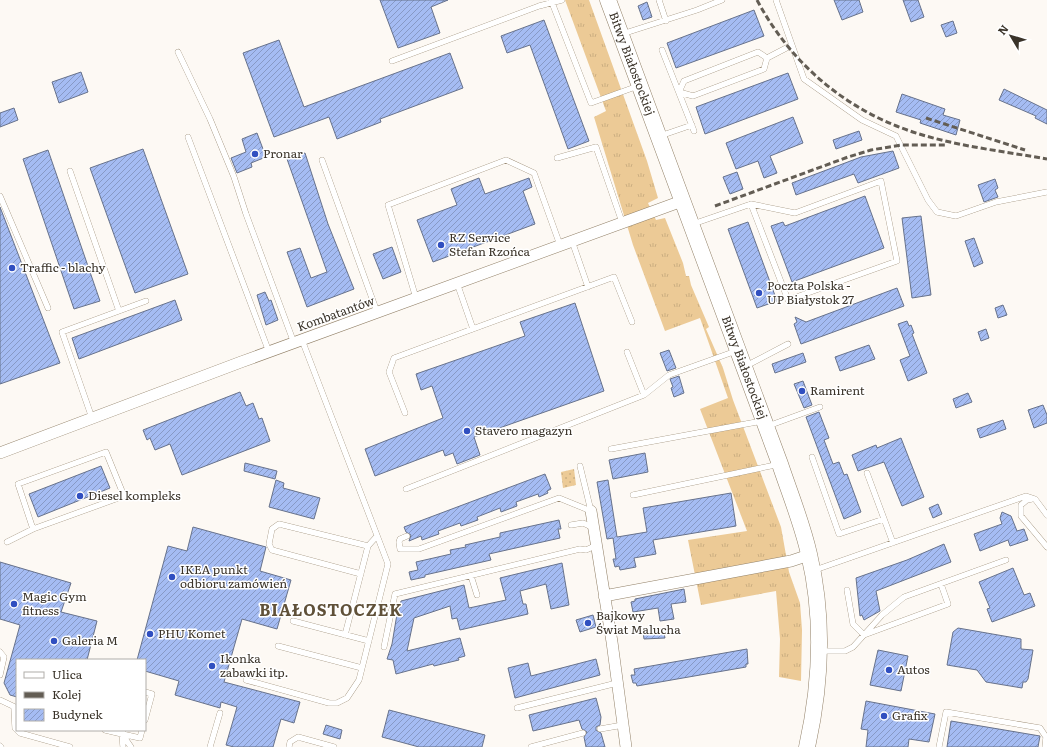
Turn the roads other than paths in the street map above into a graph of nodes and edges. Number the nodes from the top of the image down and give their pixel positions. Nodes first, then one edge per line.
1 (562, 0) edge
2 (608, 0) edge
3 (659, 0) edge
4 (722, 0) edge
5 (776, 0) edge
6 (552, 2) edge
7 (666, 21) junction
8 (620, 35) junction
9 (792, 45) junction
10 (662, 50) dead end
11 (178, 52) dead end
12 (767, 58) junction
13 (392, 61) dead end
14 (639, 86) junction
15 (679, 92) junction
16 (188, 137) dead end
17 (658, 137) junction
18 (557, 158) dead end
19 (322, 160) dead end
20 (70, 171) dead end
21 (1047, 192) edge
22 (0, 196) edge
23 (682, 201) junction
24 (751, 204) junction
25 (622, 222) junction
26 (691, 224) junction
27 (572, 241) junction
28 (560, 245) junction
29 (457, 283) junction
30 (588, 287) junction
31 (416, 298) junction
32 (146, 301) dead end
33 (48, 308) dead end
34 (119, 311) junction
35 (377, 312) junction
36 (632, 322) dead end
37 (473, 329) junction
38 (298, 341) junction
39 (788, 344) dead end
40 (738, 350) junction
41 (627, 352) dead end
42 (269, 353) junction
43 (744, 367) junction
44 (644, 395) junction
45 (820, 406) dead end
46 (405, 413) dead end
47 (92, 418) junction
48 (765, 424) junction
49 (612, 449) dead end
50 (0, 453) edge
51 (812, 457) dead end
52 (780, 464) junction
53 (580, 466) dead end
54 (867, 474) dead end
55 (406, 489) dead end
56 (633, 495) dead end
57 (1035, 499) junction
58 (591, 511) junction
59 (1047, 515) edge
60 (884, 519) junction
61 (570, 525) dead end
62 (594, 528) junction
63 (34, 529) junction
64 (377, 536) junction
65 (407, 536) dead end
66 (7, 542) dead end
67 (893, 543) junction
68 (597, 545) junction
69 (368, 546) junction
70 (1047, 547) edge
71 (809, 555) junction
72 (1006, 560) dead end
73 (812, 571) junction
74 (361, 574) junction
75 (471, 576) junction
76 (941, 584) junction
77 (847, 590) dead end
78 (477, 595) dead end
79 (604, 596) junction
80 (292, 621) dead end
81 (345, 635) junction
82 (864, 635) junction
83 (368, 641) junction
84 (278, 646) dead end
85 (384, 647) dead end
86 (820, 651) junction
87 (0, 652) edge
88 (362, 668) junction
89 (0, 675) edge
90 (246, 680) dead end
91 (617, 683) junction
92 (146, 692) edge
93 (0, 700) edge
94 (16, 708) edge
95 (517, 708) dead end
96 (220, 713) dead end
97 (146, 716) edge
98 (623, 725) junction
99 (16, 729) edge
100 (600, 729) dead end
101 (18, 731) edge
102 (142, 731) edge
103 (123, 732) edge
104 (583, 733) dead end
105 (315, 744) edge
106 (70, 747) edge
107 (123, 747) edge
108 (131, 747) edge
109 (210, 747) edge
110 (289, 747) edge
111 (334, 747) edge
112 (530, 747) edge
113 (626, 747) edge
114 (807, 747) edge
115 (939, 747) edge
116 (1045, 747) edge

1 - 6 lane
2 - 8 street, Bitwy Białostockiej
3 - 7 lane
4 - 7 lane
5 - 9 lane
6 - 13 lane
6 - 14 lane
7 - 8 lane
8 - 14 street, Bitwy Białostockiej
9 - 12 lane
9 - 21 lane
10 - 15 lane
11 - 38 lane
12 - 15 lane
12 - 15 lane
14 - 17 street, Bitwy Białostockiej
15 - 17 lane
16 - 42 lane
17 - 23 street, Bitwy Białostockiej
18 - 25 lane
19 - 35 lane
20 - 34 lane
22 - 33 lane
23 - 25 street, Kombatantów
23 - 26 street, Bitwy Białostockiej
24 - 24 lane
24 - 26 lane
25 - 27 street, Kombatantów
26 - 40 street, Bitwy Białostockiej
27 - 28 street, Kombatantów
27 - 30 lane
28 - 29 street, Kombatantów
28 - 31 lane
29 - 31 street, Kombatantów
29 - 37 lane
30 - 36 lane
30 - 37 lane
31 - 35 street, Kombatantów
32 - 34 lane
34 - 47 lane
35 - 38 street, Kombatantów
37 - 46 lane
38 - 42 street, Kombatantów
38 - 64 lane
39 - 43 lane
40 - 43 street, Bitwy Białostockiej
40 - 44 lane
41 - 44 lane
42 - 47 street, Kombatantów
43 - 48 street, Bitwy Białostockiej
44 - 55 lane
45 - 48 lane
47 - 50 street, Kombatantów
48 - 49 lane
48 - 52 street, Bitwy Białostockiej
51 - 60 lane
52 - 56 lane
52 - 71 street, Bitwy Białostockiej
53 - 58 lane
54 - 60 lane
57 - 59 lane
57 - 67 lane
57 - 70 lane
58 - 62 street
58 - 65 lane
60 - 67 lane
61 - 62 lane
62 - 68 street
63 - 63 lane
63 - 66 lane
64 - 69 lane
64 - 83 lane
67 - 73 lane
68 - 75 lane
68 - 79 street
69 - 74 lane
69 - 74 lane
71 - 73 street, Bitwy Białostockiej
71 - 79 street
72 - 76 lane
73 - 86 street, Bitwy Białostockiej
74 - 81 lane
75 - 78 lane
75 - 85 lane
76 - 82 lane
76 - 82 lane
77 - 82 lane
79 - 91 street
80 - 81 lane
81 - 83 lane
82 - 86 lane
83 - 88 lane
84 - 88 lane
86 - 114 street, Bitwy Białostockiej
87 - 89 lane
88 - 90 lane
91 - 95 lane
91 - 98 street
92 - 97 lane
93 - 94 lane
94 - 99 lane
96 - 109 lane
98 - 100 lane
98 - 113 street
101 - 106 lane
102 - 103 lane
103 - 107 lane
103 - 108 lane
104 - 112 lane
105 - 110 lane
105 - 111 lane
115 - 116 lane

